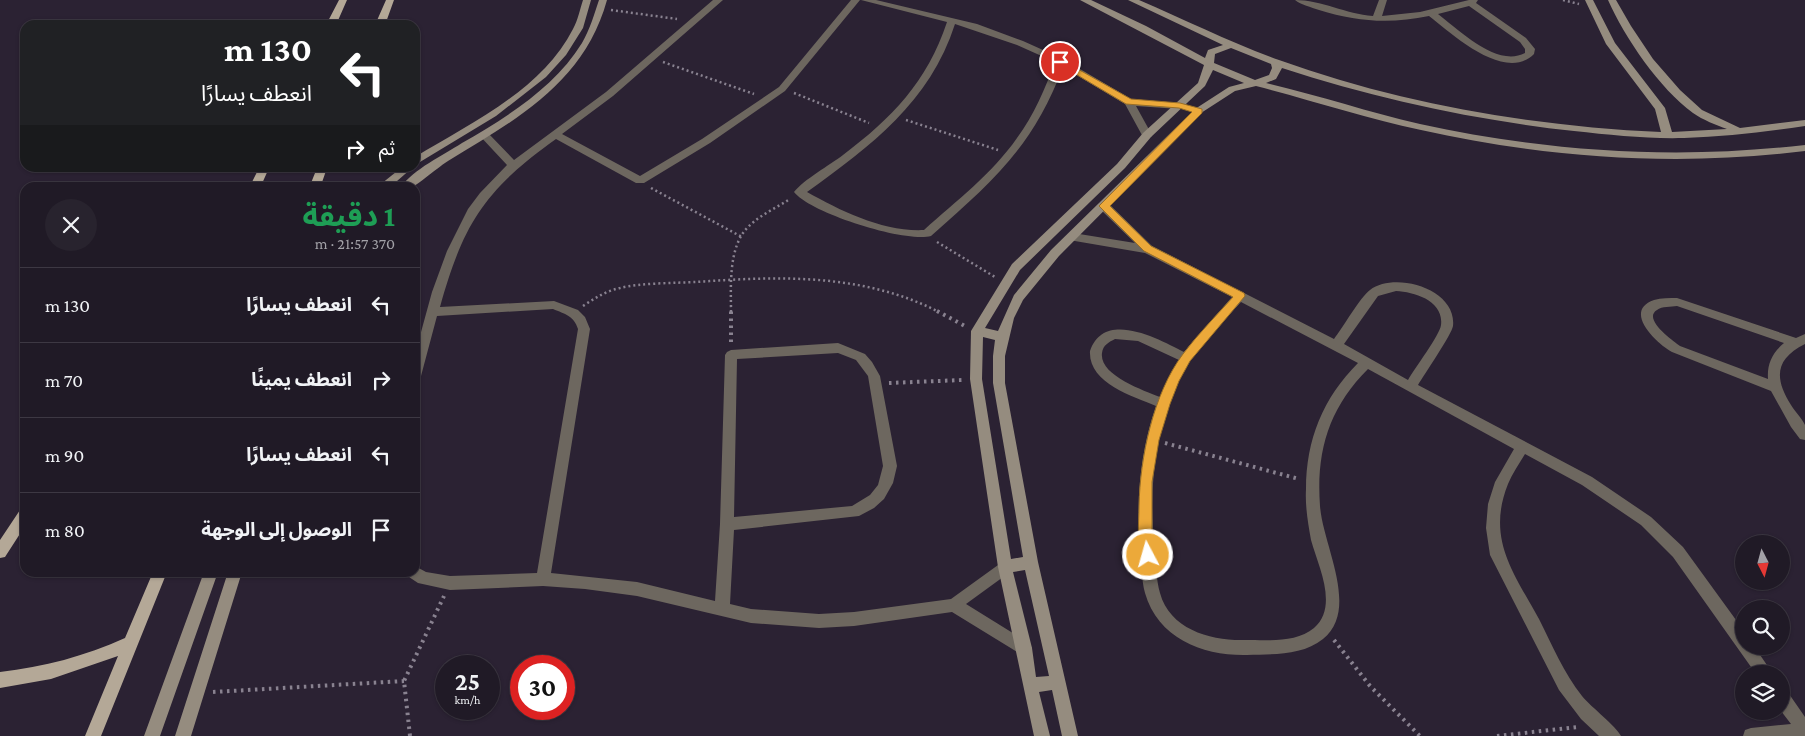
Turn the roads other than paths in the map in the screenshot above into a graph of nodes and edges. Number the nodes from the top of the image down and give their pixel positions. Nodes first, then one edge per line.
1 (343, 0) edge
2 (390, 0) edge
3 (587, 0) edge
4 (719, 0) edge
5 (856, 0) edge
6 (865, 0) edge
7 (1084, 0) edge
8 (1132, 0) edge
9 (1299, 0) edge
10 (1383, 0) edge
11 (1589, 0) edge
12 (1612, 0) edge
13 (1472, 1) edge
14 (705, 3) edge
15 (602, 5) edge
16 (1430, 12) junction
17 (1377, 19) junction
18 (333, 20) edge
19 (382, 20) edge
20 (952, 20) junction
21 (1231, 45) junction
22 (1060, 62) junction
23 (1275, 63) junction
24 (1210, 64) junction
25 (1257, 84) junction
26 (1129, 102) junction
27 (1180, 106) junction
28 (1198, 111) junction
29 (1805, 123) edge
30 (1741, 130) junction
31 (554, 134) junction
32 (484, 135) junction
33 (1147, 135) junction
34 (1667, 135) junction
35 (1805, 148) edge
36 (420, 159) edge
37 (514, 166) junction
38 (1121, 166) junction
39 (402, 172) edge
40 (1136, 173) junction
41 (389, 182) edge
42 (412, 182) edge
43 (1104, 206) junction
44 (1073, 237) junction
45 (1039, 243) junction
46 (1148, 248) junction
47 (1055, 253) junction
48 (1240, 296) junction
49 (434, 312) junction
50 (977, 331) junction
51 (1002, 337) junction
52 (1800, 340) edge
53 (1336, 346) junction
54 (1186, 358) junction
55 (420, 359) edge
56 (1367, 362) junction
57 (1410, 387) junction
58 (1774, 387) junction
59 (1164, 404) junction
60 (1805, 435) edge
61 (1522, 447) junction
62 (20, 522) edge
63 (727, 524) junction
64 (0, 552) edge
65 (1031, 562) junction
66 (1005, 567) junction
67 (420, 576) edge
68 (158, 577) edge
69 (208, 577) edge
70 (233, 577) edge
71 (543, 579) junction
72 (954, 605) junction
73 (722, 610) junction
74 (1735, 632) edge
75 (132, 643) junction
76 (1024, 648) junction
77 (0, 680) edge
78 (1057, 682) junction
79 (1030, 686) junction
80 (1790, 709) edge
81 (1805, 730) edge
82 (93, 736) edge
83 (152, 736) edge
84 (183, 736) edge
85 (1042, 736) edge
86 (1070, 736) edge
87 (1613, 736) edge
88 (1751, 736) edge

1 - 18 main road
2 - 19 main road
3 - 36 street
4 - 14 street
5 - 31 street
6 - 20 street
7 - 24 street
8 - 21 street
9 - 17 street
10 - 17 street
11 - 34 street
12 - 30 street
13 - 16 street
13 - 16 street
14 - 31 street
15 - 32 street
16 - 17 street
20 - 22 street
20 - 22 street
21 - 23 street
21 - 24 street
22 - 26 street
23 - 25 street
23 - 34 street
24 - 25 street
24 - 27 street
25 - 28 street
25 - 35 street
26 - 27 street
26 - 33 street
27 - 28 street
27 - 33 street
28 - 40 street
29 - 30 street
30 - 34 street
31 - 37 street
32 - 37 street
32 - 42 street
33 - 38 street
37 - 49 street
38 - 40 street
38 - 45 street
39 - 41 street
40 - 43 street
43 - 44 street
43 - 46 street
44 - 46 street
44 - 47 street
45 - 47 street
45 - 50 street
46 - 48 street
47 - 51 street
48 - 53 street
48 - 54 street
49 - 55 street
49 - 71 street
50 - 51 street
50 - 66 street
51 - 65 street
52 - 58 street
52 - 58 street
53 - 56 street
53 - 57 street
54 - 59 street
54 - 59 street
56 - 57 street
56 - 59 street
57 - 61 street
58 - 60 street
61 - 74 street
61 - 87 street
62 - 64 main road
63 - 63 street
63 - 73 street
65 - 66 street
65 - 78 street
66 - 72 street
66 - 76 street
67 - 71 street
68 - 75 main road
69 - 83 street
70 - 84 street
71 - 73 street
72 - 73 street
72 - 76 street
75 - 77 main road
75 - 82 main road
76 - 79 street
78 - 79 street
78 - 86 street
79 - 85 street
80 - 81 street
81 - 88 street

